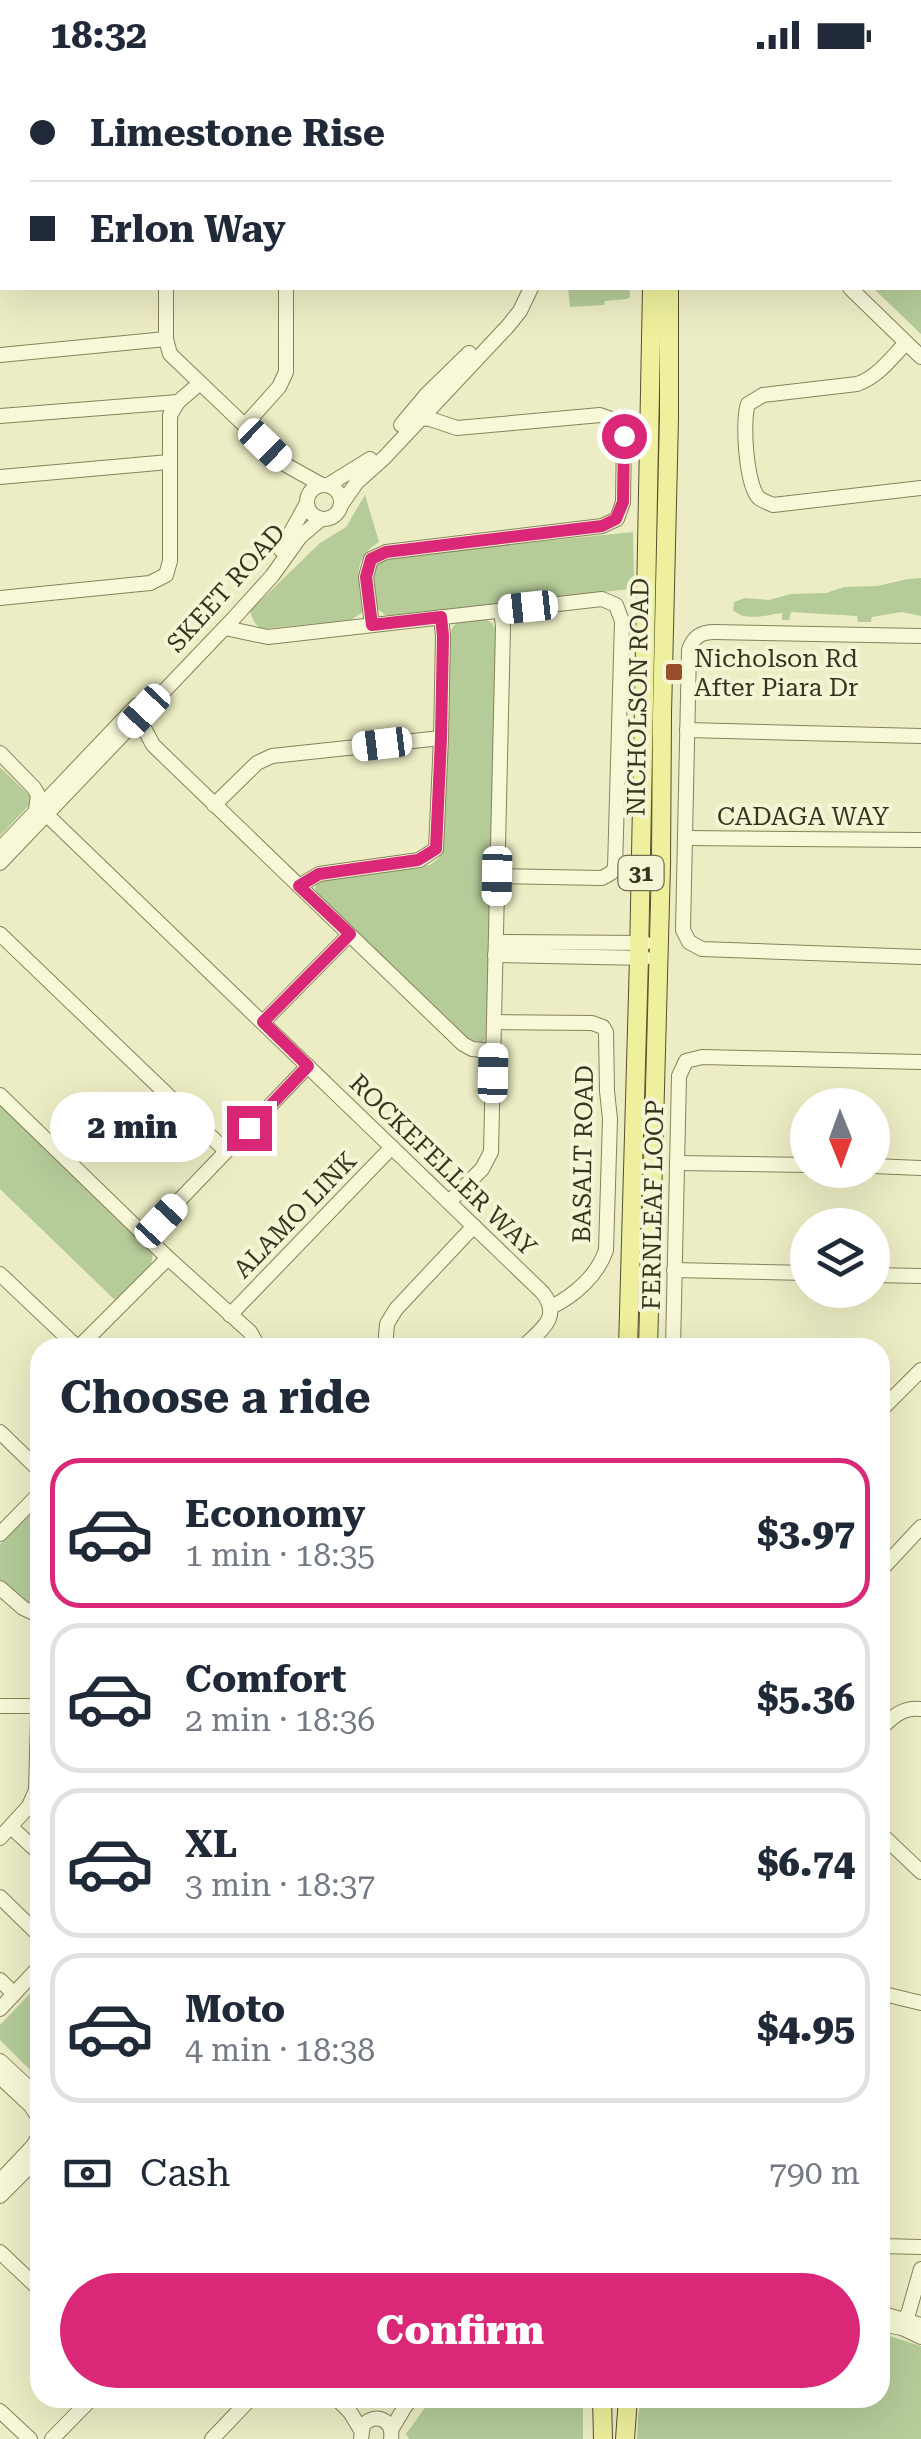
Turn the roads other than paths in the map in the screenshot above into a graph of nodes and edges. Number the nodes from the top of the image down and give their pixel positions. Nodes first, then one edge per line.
1 (166, 290) edge
2 (286, 290) edge
3 (521, 290) edge
4 (530, 290) edge
5 (652, 290) edge
6 (669, 290) edge
7 (852, 290) edge
8 (166, 339) junction
9 (906, 343) junction
10 (0, 355) edge
11 (921, 357) edge
12 (200, 383) junction
13 (444, 392) junction
14 (178, 402) junction
15 (0, 416) edge
16 (419, 418) junction
17 (245, 426) junction
18 (466, 426) junction
19 (169, 462) junction
20 (286, 465) junction
21 (0, 477) edge
22 (325, 485) junction
23 (921, 488) edge
24 (307, 502) junction
25 (341, 505) junction
26 (321, 519) junction
27 (0, 598) edge
28 (243, 608) junction
29 (501, 610) junction
30 (441, 617) junction
31 (372, 625) junction
32 (225, 628) junction
33 (921, 636) edge
34 (268, 637) junction
35 (144, 711) junction
36 (688, 730) junction
37 (121, 736) junction
38 (921, 736) edge
39 (441, 738) junction
40 (153, 745) junction
41 (0, 753) edge
42 (21, 774) junction
43 (57, 789) junction
44 (214, 804) junction
45 (42, 813) junction
46 (685, 838) junction
47 (921, 840) edge
48 (0, 850) edge
49 (0, 864) edge
50 (497, 876) junction
51 (299, 886) junction
52 (0, 934) edge
53 (350, 934) junction
54 (496, 948) junction
55 (649, 951) junction
56 (921, 956) edge
57 (263, 1022) junction
58 (494, 1022) junction
59 (494, 1051) junction
60 (921, 1062) edge
61 (308, 1066) junction
62 (0, 1095) edge
63 (392, 1146) junction
64 (226, 1151) junction
65 (677, 1163) junction
66 (790, 1165) edge
67 (890, 1167) edge
68 (921, 1168) edge
69 (449, 1202) junction
70 (474, 1226) junction
71 (146, 1234) junction
72 (168, 1258) junction
73 (674, 1270) junction
74 (790, 1273) edge
75 (0, 1274) edge
76 (890, 1275) edge
77 (921, 1276) edge
78 (550, 1307) junction
79 (233, 1319) junction
80 (67, 1338) edge
81 (88, 1338) edge
82 (242, 1338) edge
83 (253, 1338) edge
84 (386, 1338) edge
85 (532, 1338) edge
86 (629, 1338) edge
87 (648, 1338) edge
88 (672, 1338) edge
89 (921, 1370) edge
90 (890, 1401) edge
91 (0, 1432) edge
92 (30, 1461) edge
93 (30, 1504) edge
94 (921, 1527) edge
95 (0, 1534) edge
96 (890, 1560) edge
97 (0, 1588) edge
98 (30, 1612) edge
99 (0, 1706) edge
100 (30, 1706) edge
101 (921, 1710) edge
102 (890, 1720) edge
103 (30, 1804) edge
104 (6, 1832) edge
105 (890, 1843) edge
106 (30, 1848) edge
107 (921, 1872) edge
108 (0, 1897) edge
109 (30, 1926) edge
110 (30, 1977) edge
111 (0, 1980) edge
112 (14, 1994) junction
113 (890, 1996) edge
114 (921, 2004) edge
115 (0, 2009) edge
116 (0, 2061) edge
117 (0, 2076) edge
118 (30, 2089) edge
119 (30, 2105) edge
120 (30, 2149) edge
121 (30, 2166) edge
122 (0, 2181) edge
123 (0, 2196) edge
124 (890, 2246) edge
125 (921, 2247) edge
126 (0, 2252) edge
127 (921, 2269) edge
128 (30, 2280) edge
129 (910, 2324) edge
130 (921, 2337) edge
131 (82, 2408) edge
132 (241, 2408) edge
133 (346, 2408) edge
134 (362, 2408) edge
135 (395, 2408) edge
136 (406, 2408) edge
137 (602, 2408) edge
138 (627, 2408) edge
139 (0, 2411) edge
140 (376, 2418) junction
141 (392, 2435) edge
142 (361, 2437) edge
143 (30, 2439) edge
144 (52, 2439) edge
145 (212, 2439) edge
146 (603, 2439) edge
147 (625, 2439) edge

1 - 8 street
2 - 17 street
3 - 22 street
4 - 13 street
5 - 55 main road, NICHOLSON ROAD / 31
6 - 55 main road, NICHOLSON ROAD / 31
7 - 9 street
8 - 10 street
8 - 12 street
9 - 11 street
9 - 23 street
12 - 14 street
12 - 17 street
13 - 16 street
13 - 18 street
14 - 15 street
14 - 19 street
16 - 18 street
16 - 25 street
17 - 20 street
18 - 31 street
19 - 21 street
19 - 27 street
20 - 22 street
20 - 24 street
22 - 24 street
22 - 25 street
24 - 26 street
24 - 43 street, SKEET ROAD
25 - 26 street
26 - 28 street, SKEET ROAD
28 - 32 street, SKEET ROAD
28 - 34 street
29 - 30 street
29 - 50 street
29 - 50 street
30 - 31 street
30 - 39 street
31 - 34 street
32 - 34 street
32 - 35 street, SKEET ROAD
33 - 36 street
35 - 37 street, SKEET ROAD
35 - 40 street
36 - 38 street
36 - 46 street
37 - 40 street
37 - 45 street, SKEET ROAD
39 - 44 street
39 - 51 street
40 - 44 street
41 - 42 street
42 - 43 street
42 - 45 street
43 - 45 street, SKEET ROAD
44 - 51 street
45 - 48 street, SKEET ROAD
45 - 49 street, SKEET ROAD
45 - 57 street, ROCKEFELLER WAY
46 - 47 street, CADAGA WAY
46 - 56 street
50 - 54 street
51 - 53 street
52 - 64 street
53 - 57 street
53 - 59 street
54 - 55 street
54 - 58 street
55 - 86 main road, NICHOLSON ROAD / 31
55 - 87 main road, NICHOLSON ROAD / 31
57 - 61 street, ROCKEFELLER WAY
58 - 59 street
58 - 78 street, BASALT ROAD
59 - 69 street
60 - 65 street, FERNLEAF LOOP
61 - 63 street, ROCKEFELLER WAY
61 - 64 street
62 - 71 street
63 - 69 street, ROCKEFELLER WAY
63 - 79 street, ALAMO LINK
64 - 71 street
65 - 66 street
65 - 73 street, FERNLEAF LOOP
67 - 68 street
69 - 70 street, ROCKEFELLER WAY
70 - 78 street, ROCKEFELLER WAY
70 - 84 street
71 - 72 street
72 - 79 street
72 - 81 street
73 - 74 street
73 - 88 street, FERNLEAF LOOP
75 - 80 street
76 - 77 street
78 - 85 street
79 - 82 street
79 - 83 street
89 - 90 street
91 - 92 street
93 - 95 street
94 - 96 street
97 - 98 street
99 - 100 street
101 - 102 street
103 - 104 street
104 - 106 street
105 - 107 street
108 - 109 street
110 - 112 street
111 - 112 street
112 - 115 street
113 - 114 street
116 - 118 street
117 - 119 street
120 - 122 street
121 - 123 street
124 - 125 street
126 - 128 street
127 - 129 street
129 - 130 street
131 - 144 street
132 - 145 street
133 - 142 street
134 - 140 street
135 - 140 street
136 - 141 street
137 - 146 main road
138 - 147 main road
139 - 143 street
140 - 141 street
140 - 142 street

